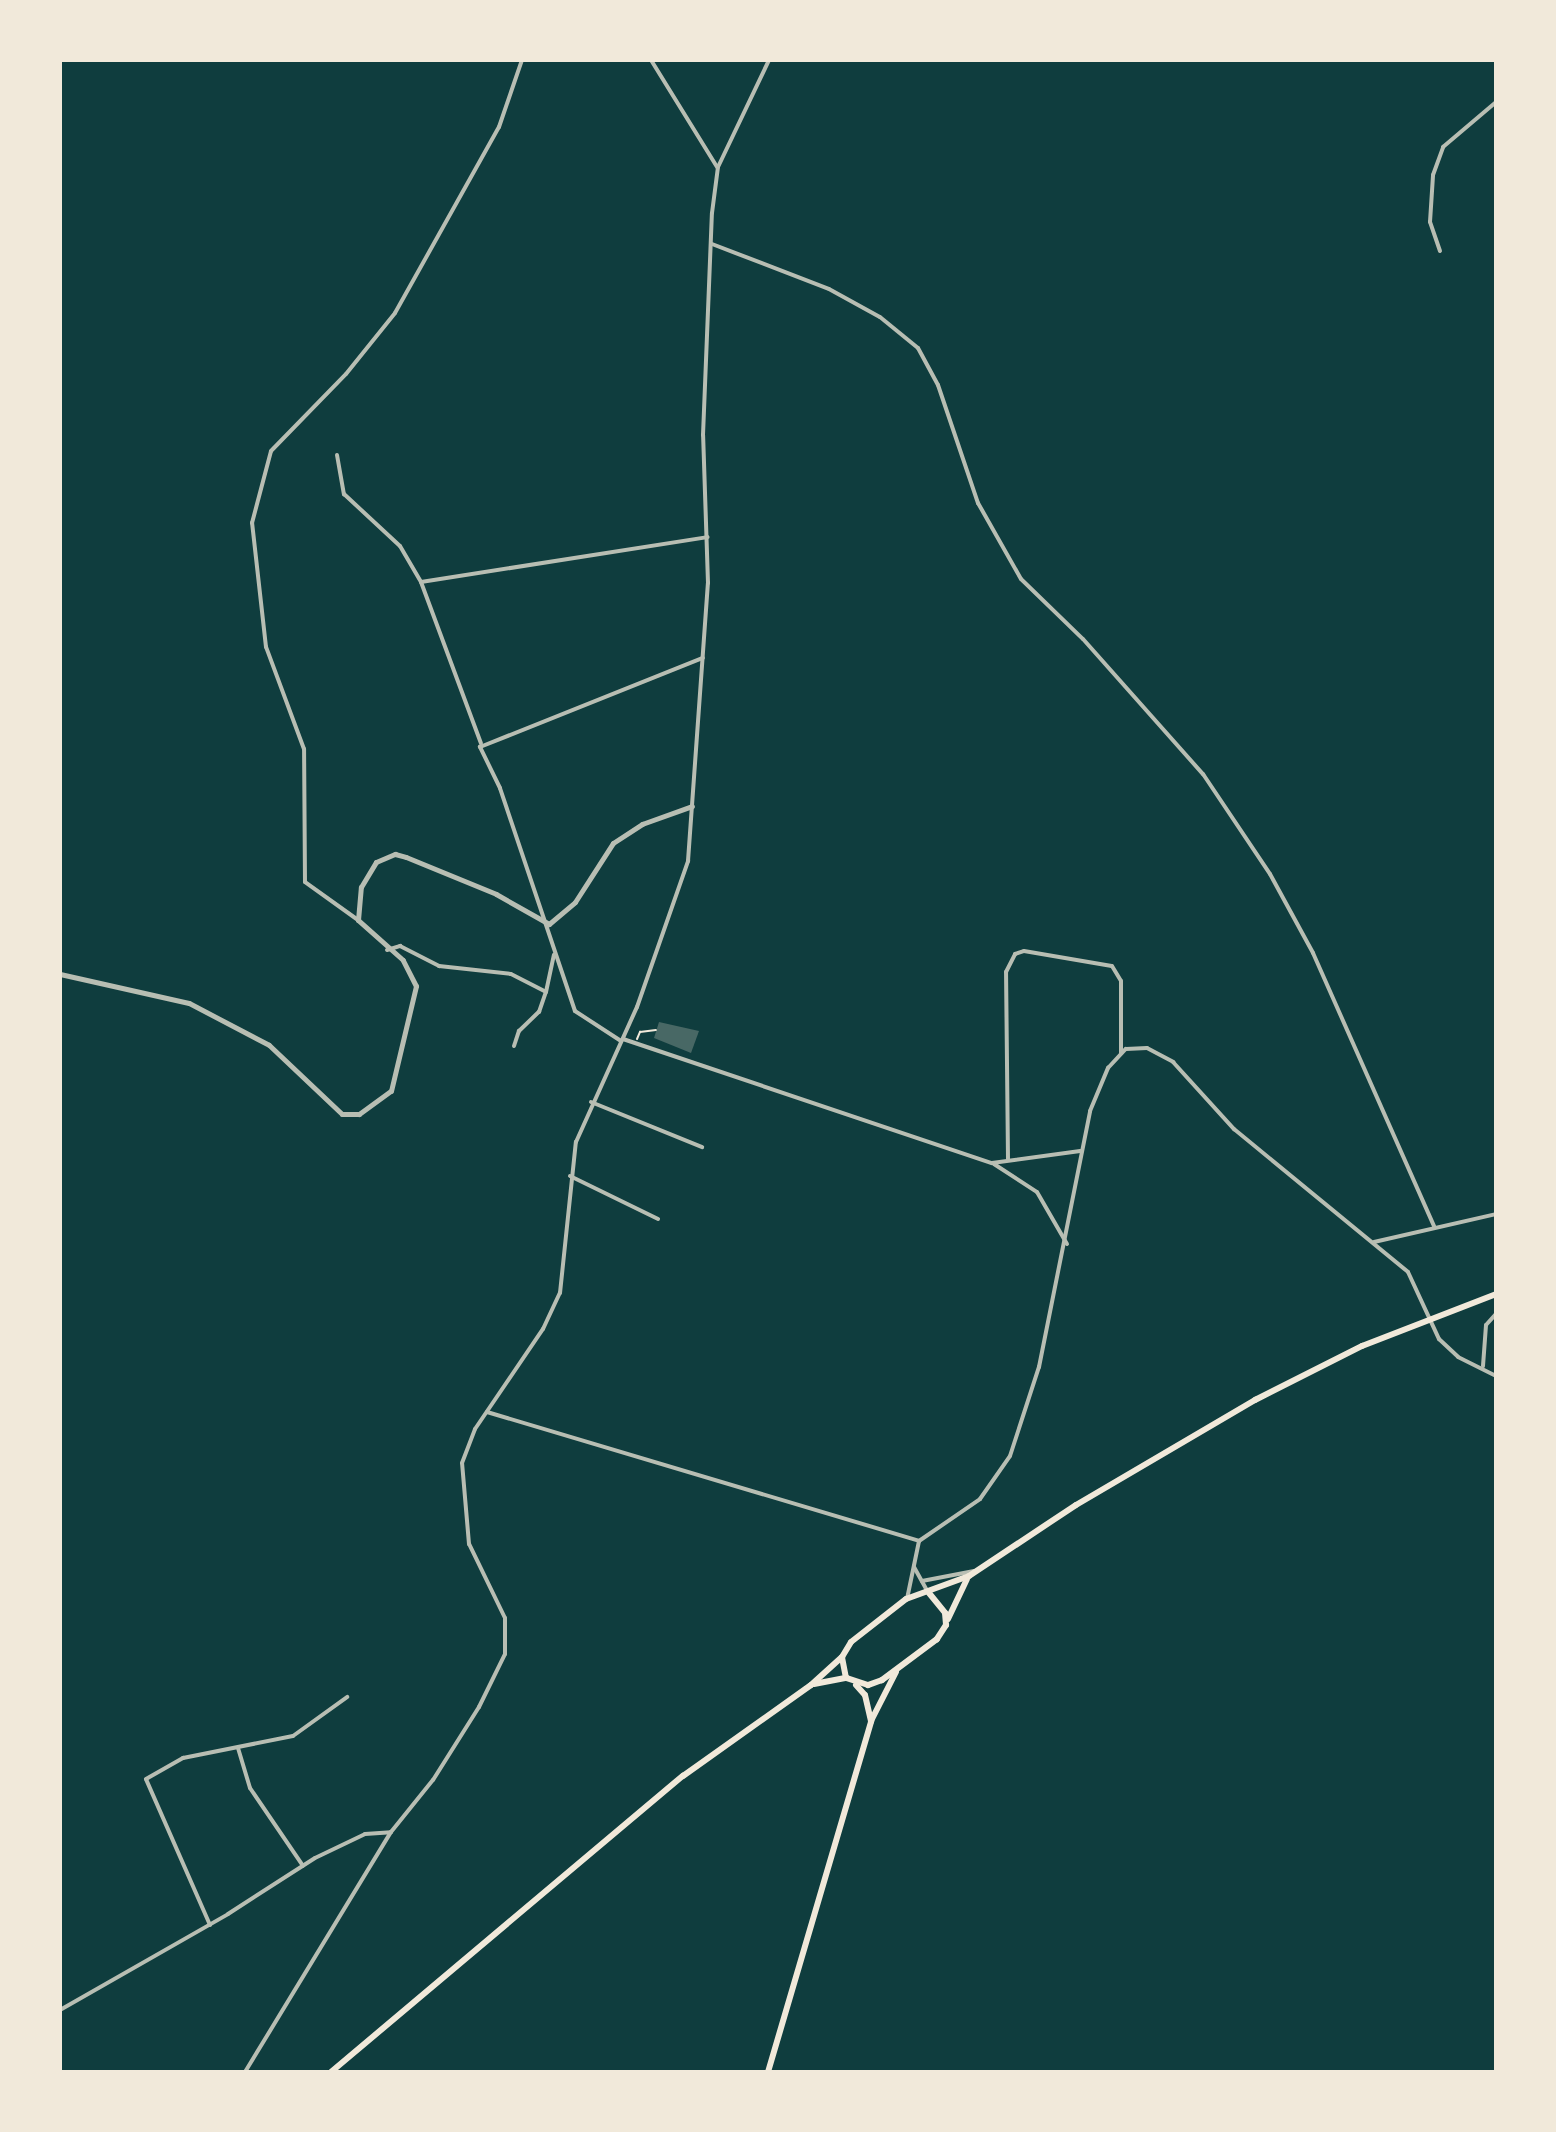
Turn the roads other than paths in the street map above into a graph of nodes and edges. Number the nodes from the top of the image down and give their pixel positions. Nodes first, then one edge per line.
1 (522, 60) edge
2 (651, 60) edge
3 (769, 60) edge
4 (1496, 102) edge
5 (718, 167) junction
6 (712, 244) junction
7 (1440, 251) dead end
8 (337, 455) dead end
9 (707, 537) junction
10 (421, 582) junction
11 (703, 658) junction
12 (481, 743) junction
13 (692, 806) junction
14 (358, 920) junction
15 (549, 924) junction
16 (387, 950) junction
17 (555, 953) junction
18 (60, 974) edge
19 (546, 992) junction
20 (622, 1040) junction
21 (514, 1046) dead end
22 (1121, 1053) junction
23 (591, 1102) junction
24 (702, 1147) dead end
25 (1080, 1151) junction
26 (1008, 1159) junction
27 (992, 1163) junction
28 (570, 1176) junction
29 (1496, 1214) edge
30 (658, 1219) dead end
31 (1434, 1226) junction
32 (1374, 1242) junction
33 (1067, 1244) junction
34 (1496, 1294) edge
35 (1496, 1314) edge
36 (1432, 1321) junction
37 (1483, 1366) junction
38 (1496, 1376) edge
39 (487, 1412) junction
40 (919, 1541) junction
41 (914, 1566) junction
42 (983, 1567) junction
43 (969, 1576) junction
44 (922, 1581) junction
45 (929, 1593) junction
46 (906, 1599) junction
47 (946, 1625) junction
48 (842, 1657) junction
49 (898, 1668) junction
50 (846, 1678) junction
51 (856, 1684) junction
52 (811, 1685) junction
53 (347, 1697) dead end
54 (871, 1721) junction
55 (238, 1748) junction
56 (391, 1832) junction
57 (303, 1866) junction
58 (210, 1925) junction
59 (60, 2010) edge
60 (245, 2072) edge
61 (331, 2072) edge
62 (768, 2072) edge

1 - 14 street
2 - 5 street
3 - 5 street
4 - 7 street
5 - 6 street
6 - 9 street
6 - 31 street
8 - 10 street
9 - 10 street
9 - 11 street
10 - 12 street
11 - 12 street
11 - 13 street
12 - 15 street
13 - 15 street
13 - 20 street
14 - 15 street
14 - 16 street
15 - 17 street
16 - 18 street
16 - 19 street
17 - 19 street
17 - 20 street
19 - 21 street
20 - 23 street
20 - 27 street
22 - 25 street
22 - 26 street
22 - 32 street
23 - 24 street
23 - 28 street
25 - 26 street
25 - 33 street
26 - 27 street
27 - 33 street
28 - 30 street
28 - 39 street
29 - 31 street
31 - 32 street
32 - 36 street
33 - 40 street
34 - 36 main road
35 - 37 street
36 - 37 street
36 - 42 main road
37 - 38 street
39 - 40 street
39 - 56 street
40 - 41 street
41 - 44 street
41 - 46 street
42 - 43 main road
42 - 44 street
43 - 45 main road
43 - 47 main road
44 - 45 street
45 - 46 main road
45 - 47 main road
46 - 48 main road
47 - 49 main road
48 - 50 main road
48 - 52 main road
49 - 51 main road
49 - 54 main road
50 - 51 main road
50 - 52 main road
51 - 54 main road
52 - 61 main road
53 - 55 street
54 - 62 main road
55 - 57 street
55 - 58 street
56 - 57 street
56 - 60 street
57 - 58 street
58 - 59 street

